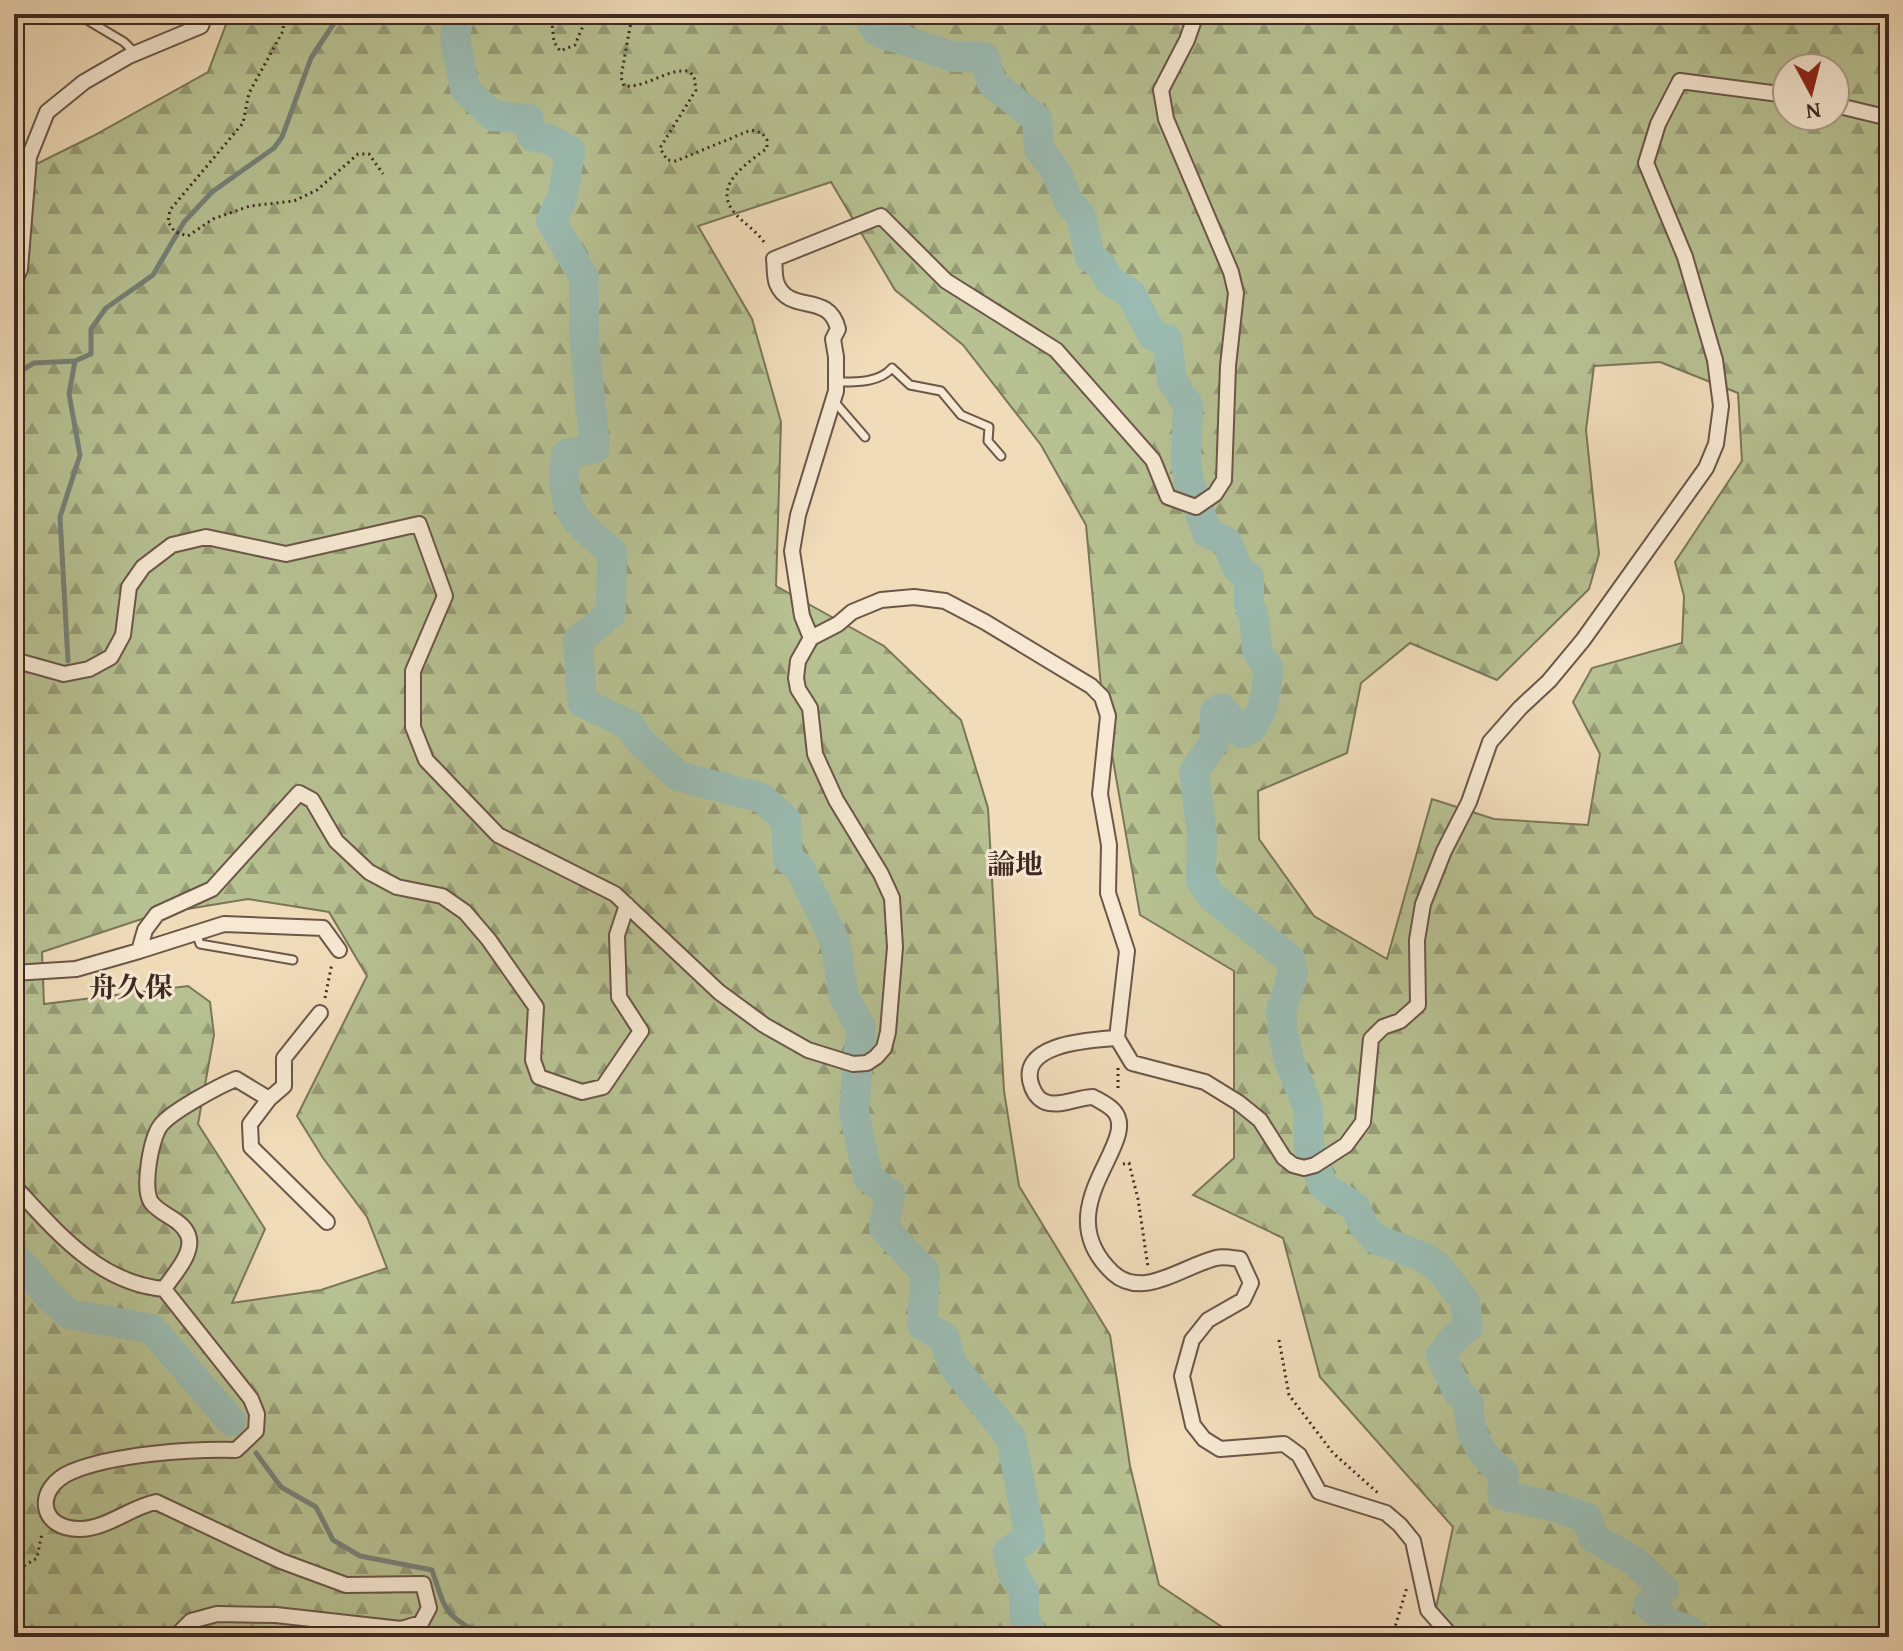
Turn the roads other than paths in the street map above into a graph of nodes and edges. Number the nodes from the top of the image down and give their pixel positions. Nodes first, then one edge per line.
1 (77, 14) edge
2 (205, 14) edge
3 (1196, 14) edge
4 (136, 54) junction
5 (1771, 93) edge
6 (1851, 109) edge
7 (1889, 118) edge
8 (14, 282) edge
9 (837, 382) junction
10 (833, 400) junction
11 (865, 437) dead end
12 (1001, 456) dead end
13 (811, 638) junction
14 (14, 660) edge
15 (627, 905) junction
16 (196, 933) junction
17 (339, 950) road end
18 (139, 951) junction
19 (293, 960) dead end
20 (14, 973) edge
21 (320, 1013) road end
22 (1117, 1038) junction
23 (269, 1099) junction
24 (14, 1186) edge
25 (327, 1222) dead end
26 (164, 1289) junction
27 (175, 1637) edge
28 (1452, 1637) edge

1 - 4 lane
2 - 4 street
3 - 9 street
4 - 8 street
5 - 22 street
6 - 7 street
9 - 10 street
9 - 12 lane
10 - 11 lane
10 - 13 street
13 - 15 street
13 - 22 street
14 - 15 street
15 - 18 street
16 - 17 street
16 - 18 street
16 - 19 lane
18 - 20 street
21 - 23 street
22 - 28 street
23 - 25 street
23 - 26 street
24 - 26 street
26 - 27 street

